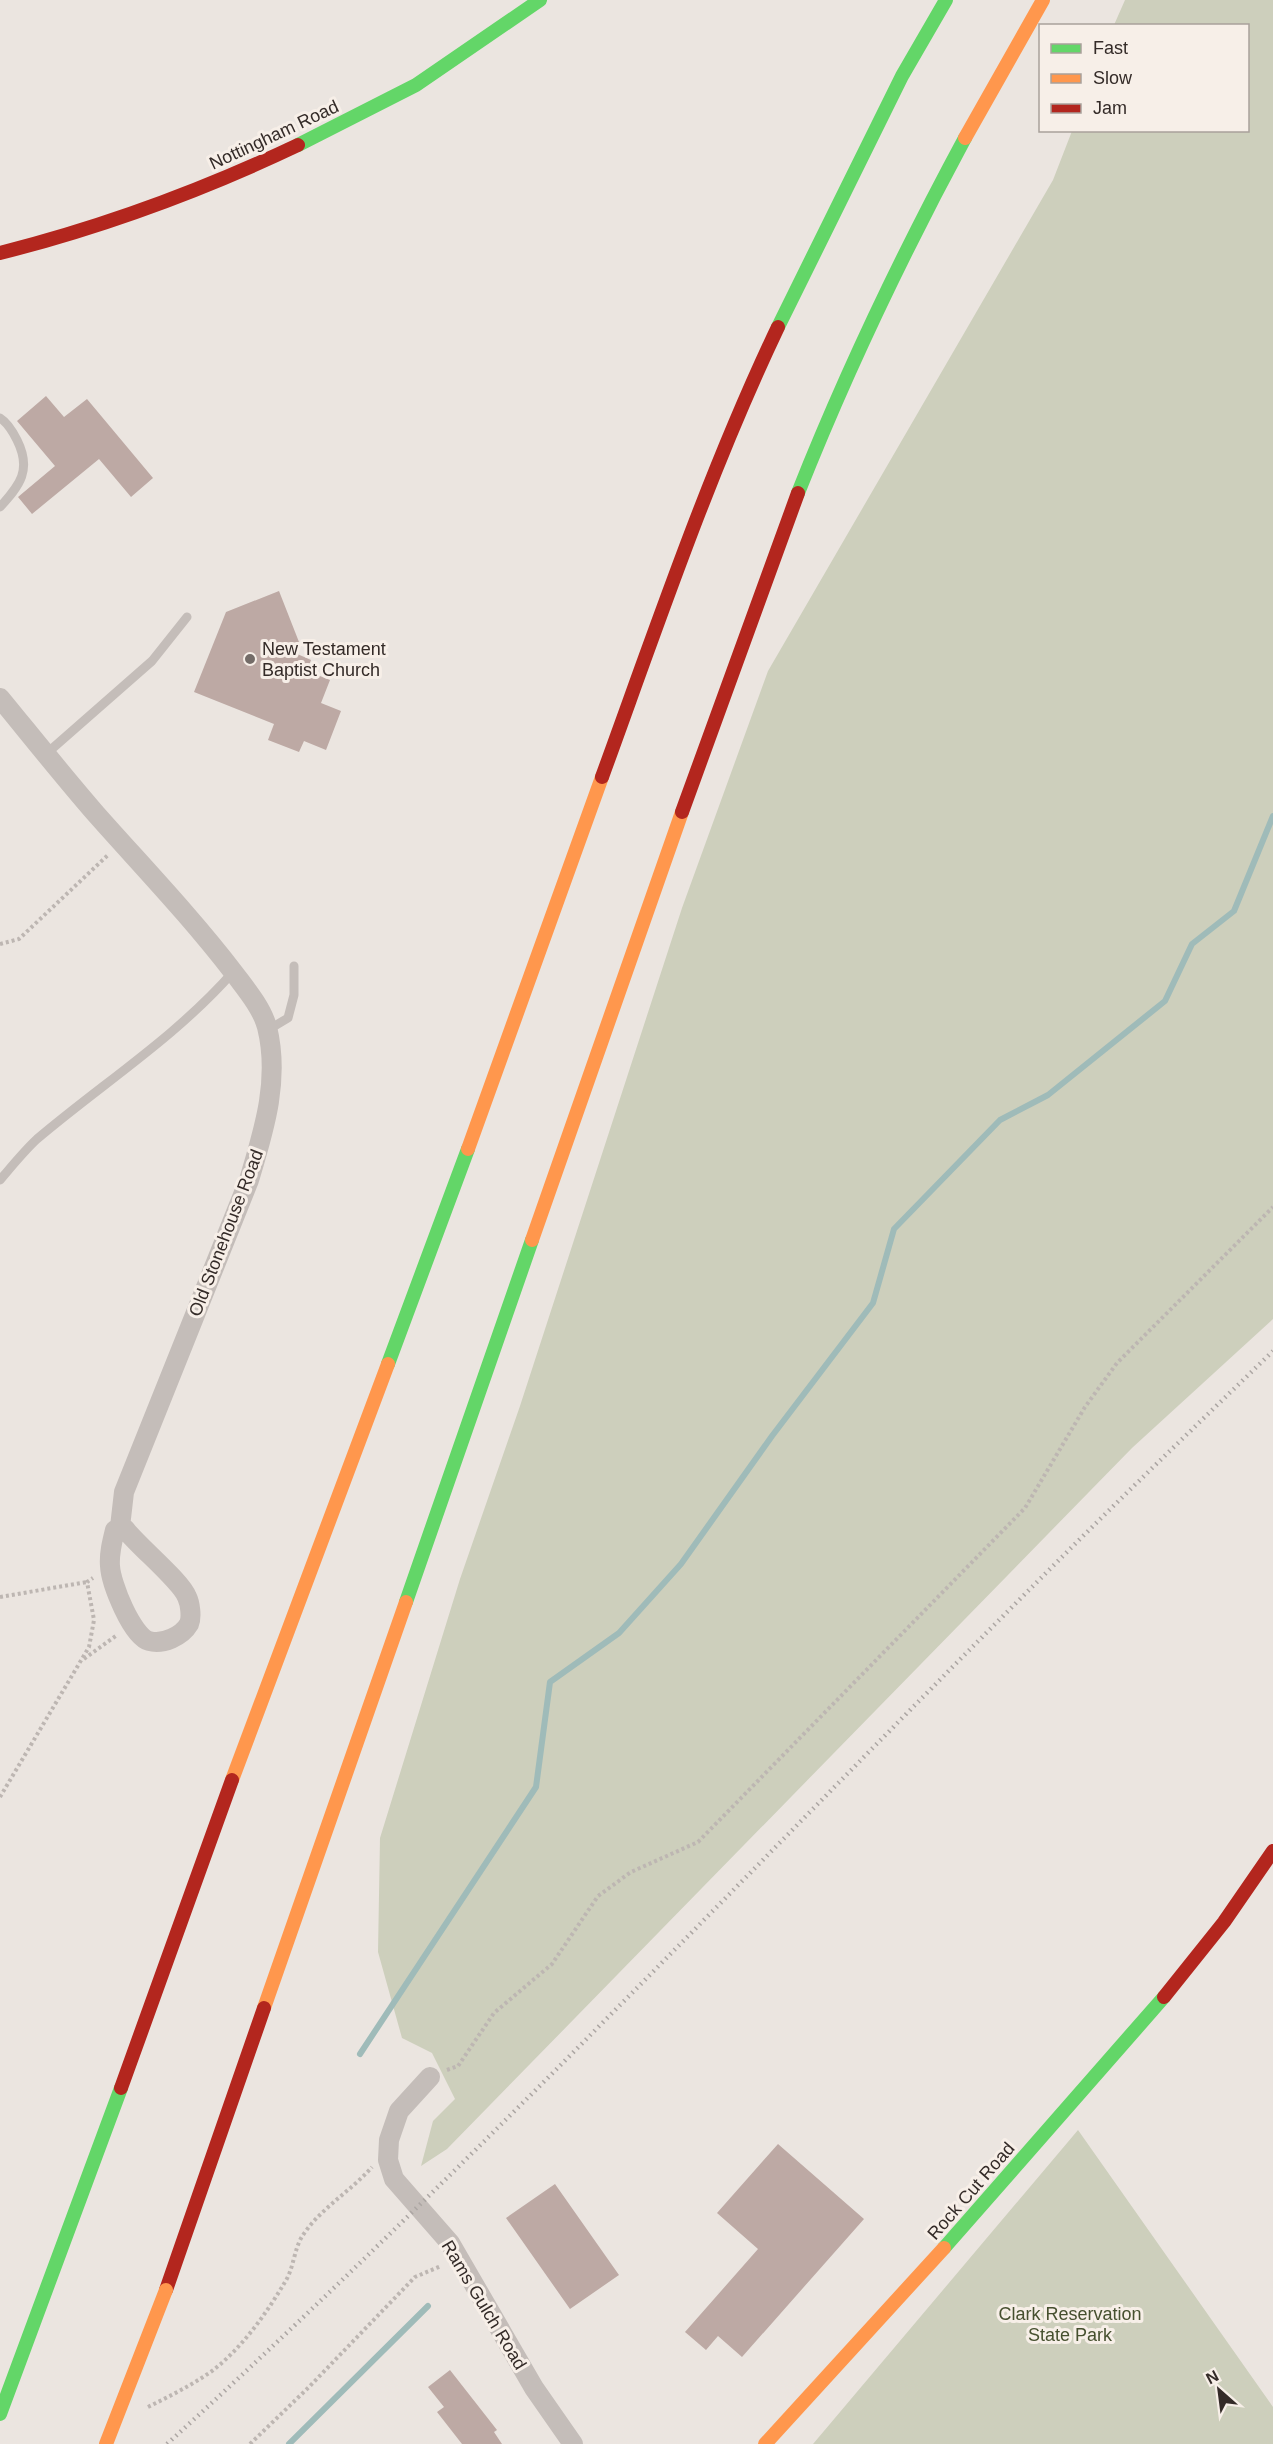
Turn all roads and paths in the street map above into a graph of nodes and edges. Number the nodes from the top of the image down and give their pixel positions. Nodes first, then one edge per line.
1 (540, 0) edge
2 (946, 0) edge
3 (1043, 0) edge
4 (0, 253) edge
5 (0, 418) edge
6 (0, 507) edge
7 (187, 617) dead end
8 (0, 698) edge
9 (46, 754) junction
10 (122, 842) junction
11 (0, 944) edge
12 (294, 966) dead end
13 (232, 972) junction
14 (268, 1030) junction
15 (0, 1180) edge
16 (1273, 1207) edge
17 (120, 1527) junction
18 (110, 1569) junction
19 (87, 1582) junction
20 (0, 1597) edge
21 (134, 1628) junction
22 (81, 1661) junction
23 (0, 1797) edge
24 (1273, 1851) edge
25 (430, 2077) joint
26 (388, 2140) junction
27 (459, 2259) junction
28 (147, 2408) dead end
29 (0, 2414) edge
30 (106, 2444) edge
31 (250, 2444) edge
32 (573, 2444) edge
33 (765, 2444) edge

1 - 4 main road, Nottingham Road
2 - 29 main road
3 - 30 main road, bridge
5 - 6 lane
7 - 9 lane
8 - 9 street, Old Stonehouse Road
9 - 10 street, Old Stonehouse Road
10 - 11 path
10 - 13 street, Old Stonehouse Road
12 - 14 lane
13 - 14 street, Old Stonehouse Road
13 - 15 lane
14 - 17 street, Old Stonehouse Road
16 - 25 path
17 - 18 street, Old Stonehouse Road
17 - 21 street
18 - 19 path
18 - 21 street, Old Stonehouse Road
19 - 20 path
19 - 22 path
21 - 22 path
22 - 23 path
24 - 33 main road, Rock Cut Road
25 - 26 street, Rams Gulch Road
26 - 27 street, Rams Gulch Road
26 - 28 path
27 - 31 path
27 - 32 street, Rams Gulch Road

